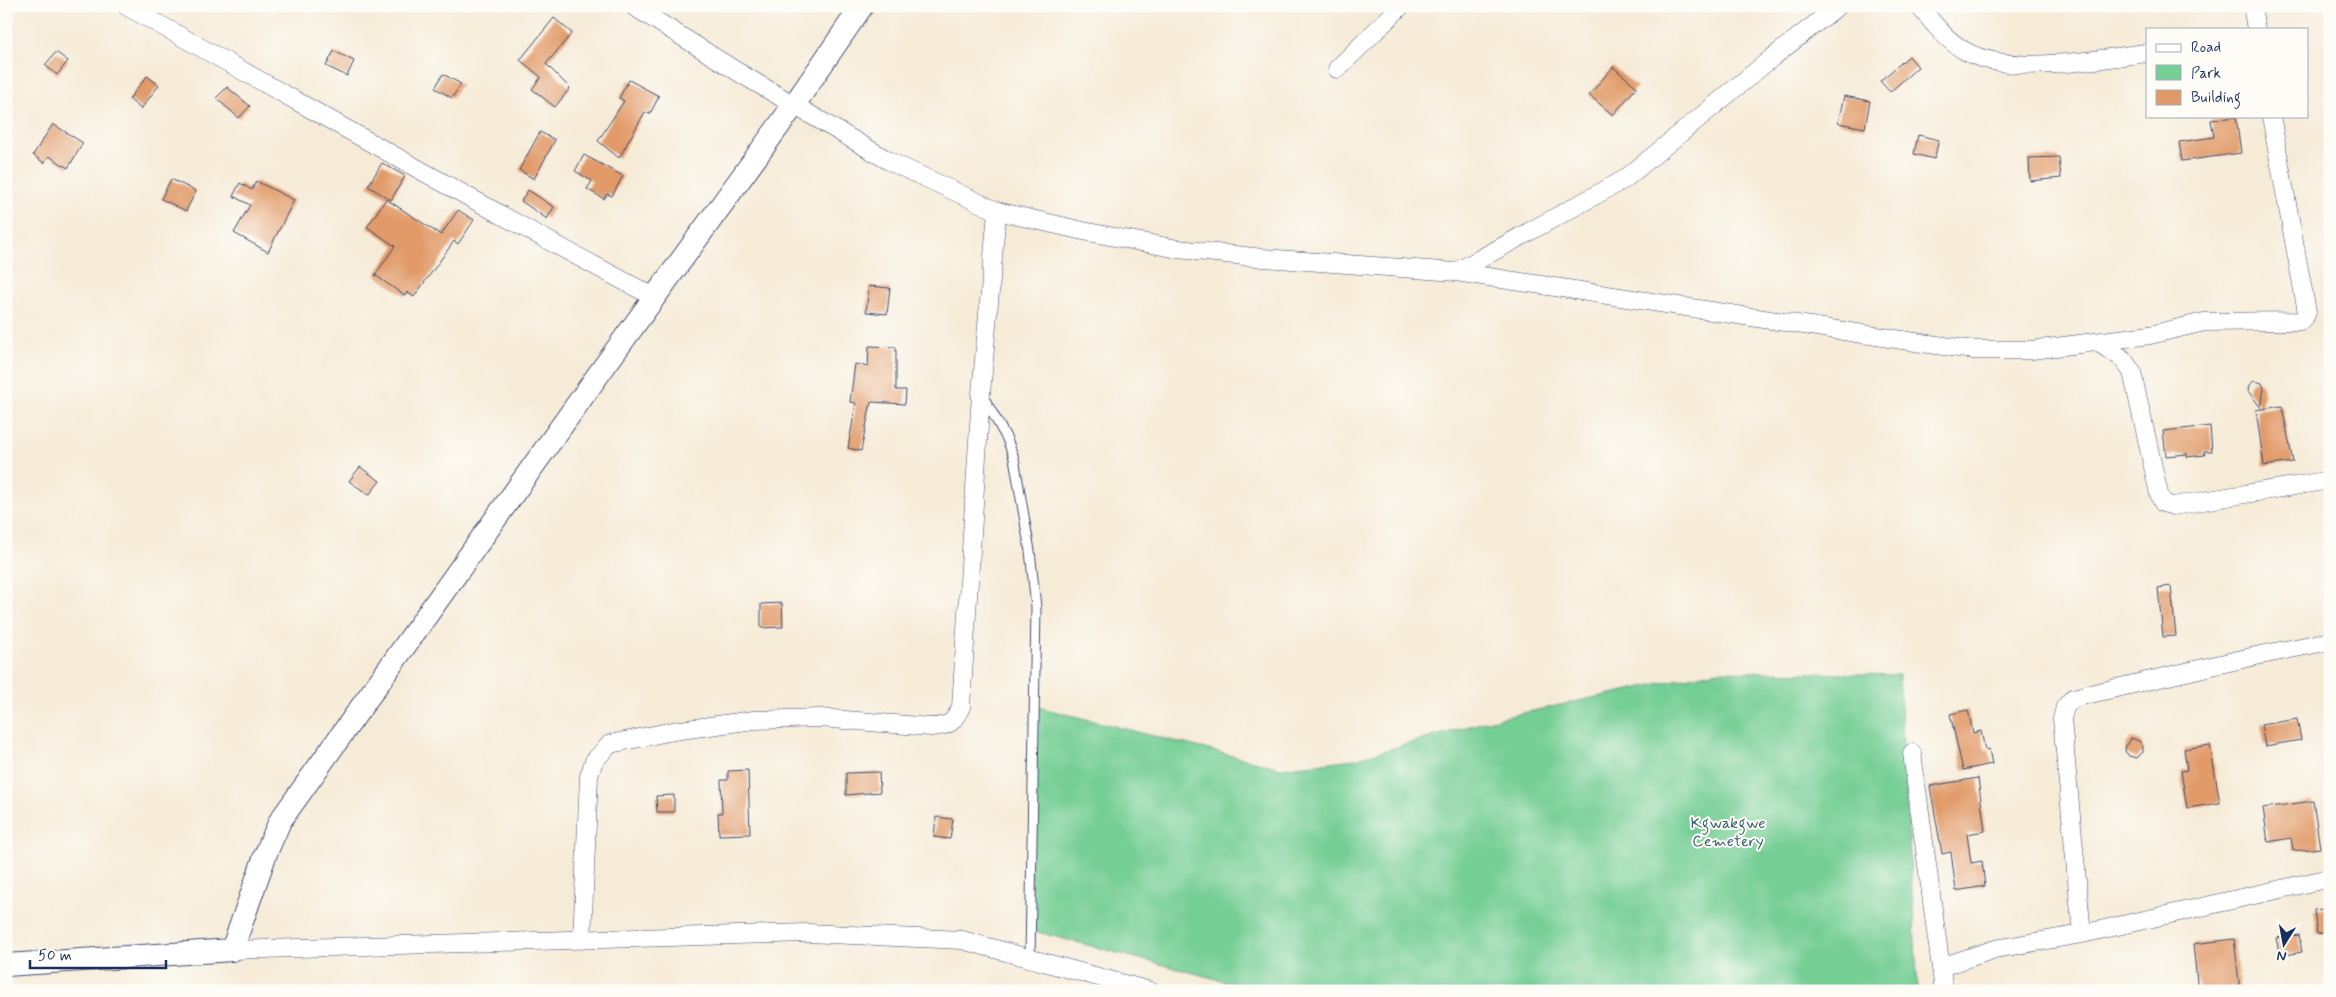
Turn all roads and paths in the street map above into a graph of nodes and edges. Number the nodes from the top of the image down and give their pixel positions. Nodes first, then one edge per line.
1 (126, 6) edge
2 (633, 6) edge
3 (862, 6) edge
4 (1401, 6) edge
5 (1838, 6) edge
6 (1918, 6) edge
7 (2252, 6) edge
8 (2256, 28) edge
9 (2146, 54) edge
10 (1337, 69) dead end
11 (794, 105) junction
12 (2272, 118) edge
13 (997, 211) junction
14 (1456, 272) junction
15 (654, 296) junction
16 (2098, 342) junction
17 (982, 394) junction
18 (2330, 480) edge
19 (2330, 641) edge
20 (1912, 753) dead end
21 (2330, 878) edge
22 (2082, 934) junction
23 (582, 940) junction
24 (232, 950) junction
25 (1030, 958) junction
26 (6, 965) edge
27 (1941, 967) junction
28 (1150, 991) edge
29 (1944, 991) edge

1 - 15 street
2 - 11 street
3 - 11 street
4 - 10 street
5 - 14 street
6 - 9 street
7 - 8 street
11 - 13 street
11 - 15 street
12 - 16 street
13 - 14 street
13 - 17 street
14 - 16 street
15 - 24 street
16 - 18 street
17 - 23 street
17 - 25 lane
19 - 22 street
20 - 27 street
21 - 22 street
22 - 27 street
23 - 24 street
23 - 25 street
24 - 26 street
25 - 28 street
27 - 29 street

